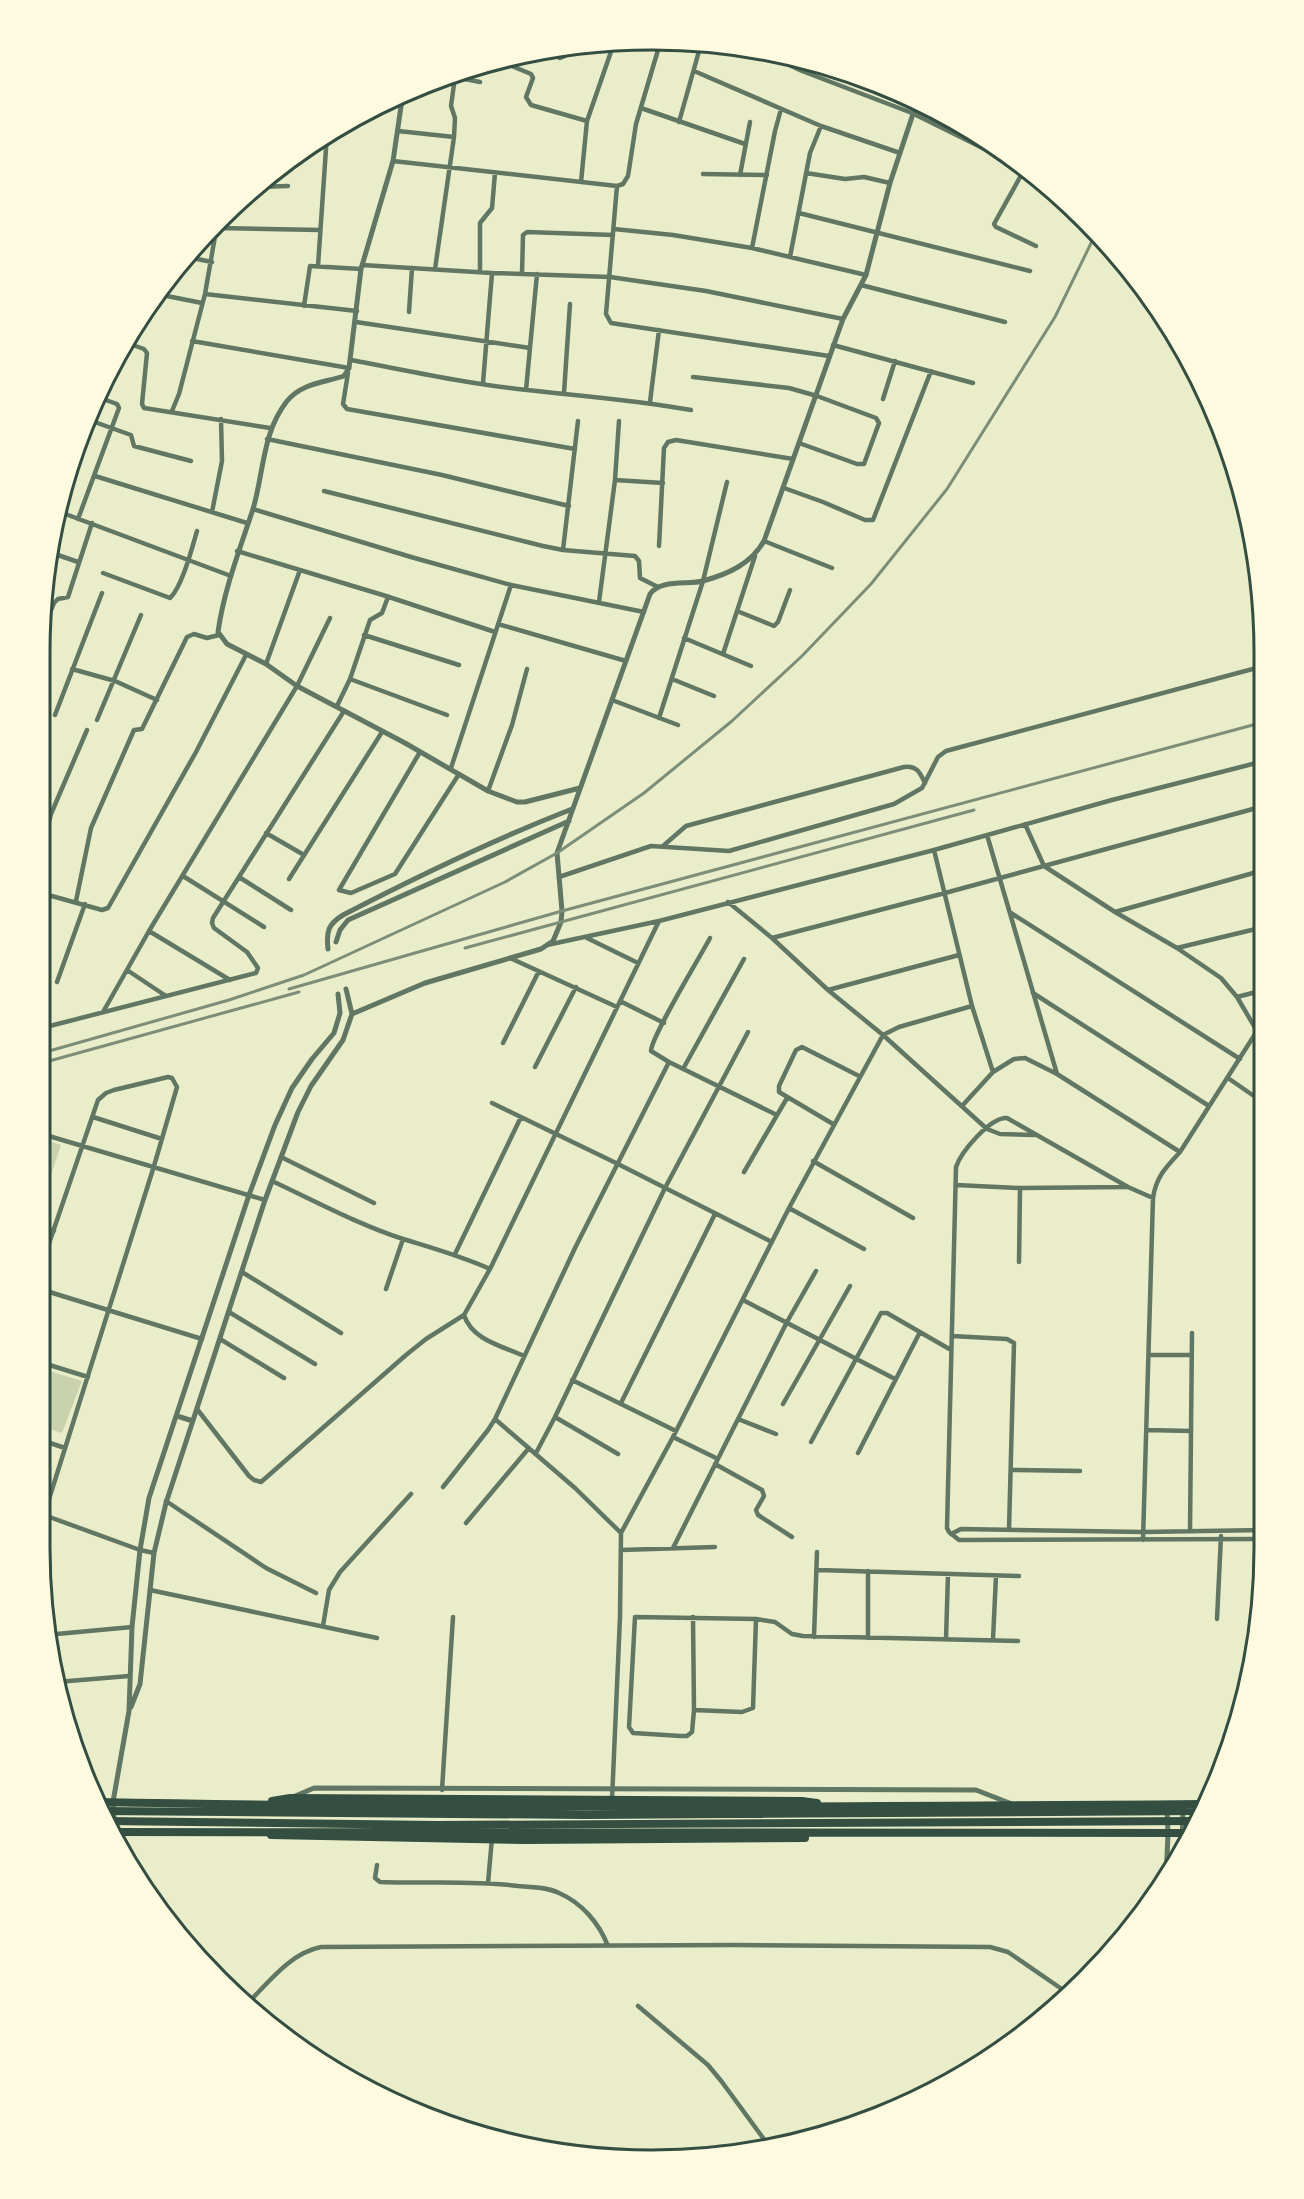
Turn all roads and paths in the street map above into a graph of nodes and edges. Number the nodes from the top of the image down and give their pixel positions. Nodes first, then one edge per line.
1 (658, 50) edge
2 (611, 51) edge
3 (699, 52) edge
4 (513, 66) edge
5 (795, 67) edge
6 (694, 71) junction
7 (802, 71) joint
8 (466, 79) edge
9 (480, 82) dead end
10 (453, 83) edge
11 (401, 105) edge
12 (641, 108) junction
13 (781, 109) junction
14 (913, 110) edge
15 (912, 113) junction
16 (587, 121) junction
17 (679, 122) junction
18 (750, 122) dead end
19 (820, 126) junction
20 (398, 130) junction
21 (454, 137) junction
22 (745, 144) junction
23 (326, 145) edge
24 (983, 148) edge
25 (900, 153) junction
26 (393, 161) junction
27 (450, 168) junction
28 (495, 173) junction
29 (806, 173) junction
30 (703, 174) dead end
31 (1019, 174) edge
32 (740, 175) junction
33 (767, 176) junction
34 (581, 182) junction
35 (890, 183) junction
36 (288, 186) dead end
37 (617, 186) junction
38 (270, 187) edge
39 (799, 213) junction
40 (224, 228) edge
41 (320, 231) junction
42 (613, 232) junction
43 (878, 232) junction
44 (216, 237) edge
45 (1036, 246) dead end
46 (752, 248) junction
47 (790, 257) junction
48 (196, 259) edge
49 (212, 262) junction
50 (318, 266) junction
51 (362, 267) junction
52 (412, 268) junction
53 (435, 269) junction
54 (1030, 271) dead end
55 (480, 272) junction
56 (492, 273) junction
57 (522, 274) junction
58 (537, 274) junction
59 (866, 275) junction
60 (610, 277) junction
61 (861, 285) junction
62 (205, 294) junction
63 (166, 296) edge
64 (202, 303) junction
65 (570, 304) dead end
66 (304, 306) junction
67 (357, 311) junction
68 (409, 312) dead end
69 (843, 319) junction
70 (356, 322) junction
71 (1005, 322) dead end
72 (659, 330) junction
73 (192, 341) junction
74 (486, 342) junction
75 (134, 345) edge
76 (833, 345) junction
77 (530, 348) junction
78 (830, 356) junction
79 (351, 360) junction
80 (895, 361) junction
81 (348, 371) junction
82 (931, 371) junction
83 (693, 377) dead end
84 (483, 383) junction
85 (973, 383) dead end
86 (526, 390) junction
87 (564, 393) junction
88 (817, 396) junction
89 (883, 399) dead end
90 (105, 400) edge
91 (650, 402) junction
92 (691, 410) dead end
93 (172, 411) junction
94 (221, 419) junction
95 (578, 421) dead end
96 (619, 421) dead end
97 (95, 422) edge
98 (112, 428) junction
99 (270, 428) junction
100 (267, 439) junction
101 (799, 443) junction
102 (575, 449) junction
103 (793, 459) junction
104 (191, 461) dead end
105 (95, 476) junction
106 (615, 480) junction
107 (727, 482) dead end
108 (663, 483) junction
109 (784, 488) junction
110 (324, 491) dead end
111 (569, 506) junction
112 (253, 509) junction
113 (213, 512) junction
114 (66, 514) edge
115 (78, 519) junction
116 (92, 523) junction
117 (247, 523) junction
118 (197, 531) dead end
119 (764, 541) junction
120 (659, 546) dead end
121 (563, 550) junction
122 (237, 551) junction
123 (606, 554) junction
124 (58, 555) edge
125 (755, 556) junction
126 (188, 559) junction
127 (78, 562) junction
128 (832, 568) dead end
129 (300, 570) junction
130 (103, 573) dead end
131 (231, 576) junction
132 (703, 581) junction
133 (511, 585) junction
134 (657, 587) junction
135 (790, 590) dead end
136 (102, 593) dead end
137 (388, 597) junction
138 (598, 602) junction
139 (51, 609) edge
140 (737, 611) junction
141 (644, 612) junction
142 (141, 615) dead end
143 (330, 618) dead end
144 (498, 624) junction
145 (495, 632) junction
146 (219, 635) junction
147 (364, 635) junction
148 (684, 638) junction
149 (723, 654) junction
150 (246, 655) junction
151 (627, 661) junction
152 (266, 664) junction
153 (459, 665) dead end
154 (751, 666) dead end
155 (72, 669) junction
156 (527, 669) dead end
157 (1254, 669) edge
158 (350, 679) junction
159 (672, 679) junction
160 (115, 681) junction
161 (297, 686) junction
162 (714, 696) dead end
163 (157, 700) junction
164 (612, 700) junction
165 (337, 706) junction
166 (345, 711) junction
167 (55, 715) dead end
168 (447, 715) dead end
169 (659, 718) junction
170 (97, 720) dead end
171 (678, 725) dead end
172 (87, 730) dead end
173 (382, 732) junction
174 (420, 752) junction
175 (1254, 764) edge
176 (451, 768) junction
177 (459, 774) junction
178 (925, 783) junction
179 (580, 788) junction
180 (488, 791) junction
181 (572, 809) junction
182 (1254, 809) edge
183 (50, 818) edge
184 (569, 821) junction
185 (1025, 824) junction
186 (266, 833) junction
187 (987, 836) junction
188 (663, 846) junction
189 (934, 850) junction
190 (304, 855) junction
191 (1044, 866) junction
192 (1254, 873) edge
193 (183, 876) junction
194 (238, 877) junction
195 (559, 877) junction
196 (1001, 877) junction
197 (289, 879) dead end
198 (945, 893) junction
199 (50, 895) edge
200 (76, 901) junction
201 (224, 901) junction
202 (728, 902) junction
203 (85, 904) junction
204 (291, 910) dead end
205 (1115, 912) junction
206 (1011, 913) junction
207 (659, 921) junction
208 (264, 927) dead end
209 (1254, 929) edge
210 (149, 931) junction
211 (587, 938) junction
212 (710, 938) dead end
213 (772, 938) junction
214 (336, 942) dead end
215 (548, 945) junction
216 (1177, 948) junction
217 (328, 949) dead end
218 (959, 955) junction
219 (510, 958) junction
220 (744, 958) dead end
221 (638, 963) junction
222 (127, 970) junction
223 (540, 971) junction
224 (230, 980) junction
225 (57, 982) dead end
226 (576, 987) junction
227 (346, 989) dead end
228 (828, 990) junction
229 (1033, 993) junction
230 (1254, 993) edge
231 (338, 994) dead end
232 (166, 996) junction
233 (1237, 997) junction
234 (618, 1004) junction
235 (972, 1006) junction
236 (103, 1011) junction
237 (352, 1014) junction
238 (663, 1023) junction
239 (50, 1026) edge
240 (1254, 1026) edge
241 (748, 1032) dead end
242 (883, 1035) junction
243 (1254, 1036) edge
244 (503, 1043) dead end
245 (1240, 1059) junction
246 (669, 1062) junction
247 (535, 1067) dead end
248 (683, 1068) junction
249 (993, 1072) junction
250 (1057, 1074) junction
251 (859, 1076) junction
252 (1228, 1078) junction
253 (720, 1088) junction
254 (1254, 1097) edge
255 (787, 1098) junction
256 (492, 1103) dead end
257 (962, 1106) junction
258 (1209, 1106) junction
259 (777, 1115) junction
260 (93, 1117) junction
261 (520, 1117) junction
262 (833, 1124) junction
263 (987, 1129) junction
264 (554, 1133) junction
265 (1038, 1135) junction
266 (50, 1136) edge
267 (162, 1139) junction
268 (83, 1146) junction
269 (1180, 1152) junction
270 (281, 1157) junction
271 (813, 1161) junction
272 (616, 1163) junction
273 (154, 1166) junction
274 (744, 1172) dead end
275 (272, 1181) junction
276 (956, 1185) junction
277 (1128, 1187) junction
278 (664, 1188) junction
279 (1020, 1188) junction
280 (249, 1195) junction
281 (1153, 1198) junction
282 (265, 1200) junction
283 (374, 1203) dead end
284 (789, 1208) junction
285 (715, 1214) junction
286 (913, 1218) dead end
287 (50, 1230) edge
288 (54, 1231) junction
289 (403, 1239) junction
290 (50, 1242) edge
291 (772, 1242) junction
292 (864, 1249) dead end
293 (455, 1254) junction
294 (1019, 1262) dead end
295 (490, 1269) junction
296 (816, 1271) dead end
297 (242, 1272) junction
298 (850, 1286) dead end
299 (386, 1289) dead end
300 (50, 1292) edge
301 (743, 1300) junction
302 (109, 1310) junction
303 (229, 1312) junction
304 (464, 1315) junction
305 (787, 1322) junction
306 (920, 1332) junction
307 (341, 1333) dead end
308 (1192, 1333) dead end
309 (952, 1336) junction
310 (202, 1339) junction
311 (220, 1339) junction
312 (820, 1339) junction
313 (951, 1350) junction
314 (1150, 1354) junction
315 (1192, 1354) junction
316 (524, 1356) junction
317 (855, 1359) junction
318 (315, 1364) dead end
319 (50, 1365) edge
320 (88, 1377) junction
321 (284, 1378) dead end
322 (896, 1379) junction
323 (572, 1380) junction
324 (621, 1403) junction
325 (783, 1404) dead end
326 (197, 1408) junction
327 (177, 1416) junction
328 (555, 1417) junction
329 (495, 1419) junction
330 (738, 1419) junction
331 (193, 1421) junction
332 (1147, 1430) junction
333 (676, 1431) junction
334 (1191, 1431) junction
335 (776, 1434) dead end
336 (673, 1437) junction
337 (811, 1442) dead end
338 (50, 1443) edge
339 (65, 1448) junction
340 (529, 1448) junction
341 (536, 1453) junction
342 (858, 1453) dead end
343 (618, 1454) dead end
344 (717, 1461) junction
345 (1011, 1470) junction
346 (1080, 1471) dead end
347 (443, 1487) dead end
348 (411, 1494) dead end
349 (50, 1496) edge
350 (166, 1501) junction
351 (50, 1517) edge
352 (466, 1522) dead end
353 (1009, 1530) junction
354 (1254, 1530) edge
355 (1090, 1531) junction
356 (1190, 1531) junction
357 (1221, 1531) junction
358 (1143, 1532) junction
359 (621, 1533) junction
360 (951, 1534) junction
361 (792, 1537) dead end
362 (1221, 1539) junction
363 (1254, 1539) edge
364 (1090, 1540) junction
365 (1143, 1540) junction
366 (715, 1547) dead end
367 (673, 1548) junction
368 (140, 1550) junction
369 (621, 1550) junction
370 (817, 1552) dead end
371 (154, 1553) junction
372 (818, 1570) junction
373 (868, 1571) junction
374 (948, 1574) junction
375 (996, 1576) junction
376 (1019, 1576) dead end
377 (150, 1590) junction
378 (316, 1593) dead end
379 (453, 1617) dead end
380 (620, 1617) junction
381 (635, 1617) junction
382 (693, 1617) junction
383 (756, 1619) junction
384 (1217, 1619) dead end
385 (323, 1626) junction
386 (132, 1627) junction
387 (56, 1634) edge
388 (814, 1636) junction
389 (377, 1638) dead end
390 (867, 1638) junction
391 (946, 1639) junction
392 (993, 1639) junction
393 (1018, 1641) dead end
394 (129, 1676) junction
395 (65, 1681) edge
396 (694, 1710) junction
397 (129, 1711) junction
398 (442, 1790) junction
399 (613, 1790) junction
400 (290, 1798) junction
401 (107, 1802) edge
402 (114, 1802) junction
403 (1167, 1803) junction
404 (253, 1804) junction
405 (1183, 1804) junction
406 (1196, 1804) edge
407 (1016, 1806) junction
408 (612, 1807) junction
409 (111, 1811) edge
410 (1193, 1811) edge
411 (890, 1813) junction
412 (114, 1817) edge
413 (116, 1821) edge
414 (1188, 1821) edge
415 (889, 1822) junction
416 (1185, 1826) edge
417 (244, 1831) junction
418 (493, 1832) junction
419 (612, 1832) junction
420 (1182, 1833) edge
421 (123, 1834) edge
422 (1168, 1834) junction
423 (1167, 1860) edge
424 (377, 1866) dead end
425 (488, 1883) junction
426 (608, 1946) junction
427 (1062, 1988) edge
428 (253, 1998) edge
429 (638, 2006) dead end
430 (764, 2139) edge

1 - 12 street
2 - 16 street
3 - 6 street
4 - 16 street
5 - 7 street
6 - 13 street
6 - 17 street
7 - 15 street
8 - 9 street
10 - 21 street
11 - 20 street
12 - 17 street
12 - 37 street
13 - 19 street
13 - 33 street
14 - 15 street
15 - 24 street
15 - 25 street
16 - 34 street
17 - 22 street
18 - 22 street
19 - 25 street
19 - 29 street
20 - 21 street
20 - 26 street
21 - 27 street
22 - 32 street
23 - 41 street
25 - 35 street
26 - 27 street
26 - 51 street
27 - 28 street
27 - 53 street
28 - 34 street
28 - 55 street
29 - 35 street
29 - 39 street
30 - 32 street
31 - 45 street
32 - 33 street
33 - 46 street
34 - 37 street
35 - 43 street
36 - 38 street
37 - 42 street
39 - 43 street
39 - 47 street
40 - 41 street
41 - 50 street
42 - 46 street
42 - 57 street
42 - 60 street
43 - 54 street
43 - 59 street
44 - 49 street
46 - 47 street
47 - 59 street
48 - 49 street
49 - 62 street
50 - 51 street
50 - 66 street
51 - 52 street
51 - 67 street
52 - 53 street
52 - 68 street
53 - 55 street
55 - 56 street
56 - 57 street
56 - 74 street
57 - 58 street
58 - 60 street
58 - 77 street
59 - 61 street
60 - 69 street
60 - 72 street
61 - 69 street
61 - 71 street
62 - 64 street
62 - 66 street
63 - 64 street
64 - 73 street
65 - 87 street
66 - 67 street
67 - 70 street
69 - 76 street
70 - 74 street
70 - 79 street
72 - 78 street
72 - 91 street
73 - 81 street
73 - 93 street
74 - 77 street
74 - 84 street
75 - 93 street
76 - 78 street
76 - 80 street
77 - 86 street
78 - 88 street
79 - 81 street
79 - 84 street
80 - 82 street
80 - 89 street
81 - 99 street
81 - 102 street
82 - 85 street
82 - 109 street
83 - 88 street
84 - 86 street
86 - 87 street
87 - 91 street
88 - 101 street
88 - 101 street
90 - 98 street
91 - 92 street
93 - 94 street
94 - 99 street
94 - 113 street
95 - 102 street
96 - 106 street
97 - 98 street
98 - 104 street
98 - 105 street
99 - 100 street
100 - 111 street
100 - 112 street
101 - 103 street
102 - 111 street
103 - 108 street
103 - 109 street
105 - 113 street
105 - 115 street
106 - 108 street
106 - 123 street
107 - 132 street
108 - 120 street
109 - 119 street
110 - 121 street
111 - 121 street
112 - 117 street
112 - 133 street
113 - 117 street
114 - 115 street
115 - 116 street
116 - 126 street
116 - 127 street
117 - 122 street
118 - 126 street
119 - 125 street
119 - 128 street
121 - 123 street
122 - 129 street
122 - 131 street
123 - 134 street
123 - 138 street
124 - 127 street
125 - 132 street
125 - 140 street
126 - 130 street
126 - 131 street
127 - 139 street
129 - 137 street
129 - 152 street
131 - 146 street
132 - 134 street
132 - 148 street
133 - 138 street
133 - 144 street
134 - 141 street
135 - 140 street
136 - 155 street
137 - 145 street
137 - 147 street
138 - 141 street
140 - 149 street
141 - 151 street
142 - 160 street
143 - 161 street
144 - 145 street
144 - 151 street
145 - 176 street
146 - 150 street
146 - 163 street
147 - 153 street
147 - 158 street
148 - 149 street
148 - 159 street
149 - 154 street
150 - 152 street
150 - 203 street
151 - 164 street
152 - 161 street
155 - 160 street
155 - 167 street
156 - 180 street
157 - 178 street
158 - 165 street
158 - 168 street
159 - 162 street
159 - 169 street
160 - 163 street
160 - 170 street
161 - 165 street
161 - 193 street
163 - 200 street
164 - 169 street
164 - 179 street
165 - 166 street
166 - 173 street
166 - 186 street
169 - 171 street
172 - 183 street
173 - 174 street
173 - 190 street
174 - 176 street
174 - 177 street
175 - 185 street
176 - 177 street
177 - 180 street
178 - 188 street
178 - 188 street
179 - 180 street
179 - 181 street
181 - 184 street
181 - 217 street
182 - 191 street
184 - 195 street
184 - 214 street
185 - 187 street
185 - 191 street
186 - 190 street
186 - 194 street
187 - 189 street
187 - 196 street
188 - 195 street
189 - 198 street
189 - 202 street
190 - 197 street
191 - 196 street
191 - 205 street
192 - 205 street
193 - 201 street
193 - 210 street
194 - 201 street
194 - 204 street
195 - 215 street
196 - 198 street
196 - 206 street
198 - 213 street
198 - 218 street
199 - 200 street
200 - 203 street
201 - 208 street
201 - 224 street
202 - 207 street
202 - 213 street
203 - 225 street
205 - 216 street
206 - 229 street
206 - 245 street
207 - 211 street
207 - 221 street
209 - 216 street
210 - 222 street
210 - 224 street
211 - 215 street
211 - 221 street
212 - 238 street
213 - 228 street
215 - 219 street
216 - 233 street
218 - 228 street
218 - 235 street
219 - 223 street
219 - 237 street
220 - 248 street
221 - 234 street
222 - 232 street
222 - 236 street
223 - 226 street
223 - 244 street
224 - 232 street
226 - 234 street
226 - 247 street
227 - 237 street
228 - 242 street
229 - 250 street
229 - 258 street
230 - 233 street
231 - 280 street
232 - 236 street
233 - 240 street
234 - 238 street
234 - 264 street
235 - 242 street
235 - 249 street
236 - 239 street
237 - 270 street
238 - 246 street
241 - 253 street
242 - 251 street
242 - 257 street
243 - 245 street
245 - 252 street
246 - 248 street
246 - 272 street
248 - 253 street
249 - 250 street
249 - 257 street
250 - 269 street
251 - 255 street
251 - 262 street
252 - 254 street
252 - 258 street
253 - 259 street
253 - 278 street
255 - 259 street
255 - 262 street
256 - 261 street
257 - 263 street
258 - 269 street
259 - 274 street
260 - 267 street
260 - 267 street
260 - 268 street
261 - 264 street
261 - 293 street
262 - 271 street
263 - 265 street
263 - 265 street
263 - 276 street
264 - 272 street
264 - 295 street
265 - 277 street
266 - 268 street
267 - 273 street
268 - 273 street
268 - 288 street
269 - 281 street
270 - 275 street
270 - 283 street
271 - 284 street
271 - 286 street
272 - 278 street
272 - 316 street
273 - 280 street
273 - 302 street
275 - 282 street
275 - 289 street
276 - 279 street
276 - 309 street
277 - 279 street
277 - 281 street
278 - 285 street
278 - 323 street
279 - 294 street
280 - 282 street
280 - 310 street
281 - 314 street
282 - 297 street
284 - 291 street
284 - 292 street
285 - 291 street
285 - 324 street
287 - 288 street
288 - 290 street
289 - 293 street
289 - 299 street
291 - 301 street
293 - 295 street
295 - 304 street
296 - 305 street
297 - 303 street
297 - 307 street
298 - 312 street
300 - 302 street
301 - 305 street
301 - 333 street
302 - 310 street
302 - 320 street
303 - 311 street
303 - 318 street
304 - 316 street
304 - 326 street
305 - 312 street
305 - 330 street
306 - 313 street
306 - 317 street
306 - 322 street
308 - 315 street
309 - 313 street
309 - 345 street
310 - 327 street
311 - 321 street
311 - 326 street
312 - 317 street
312 - 325 street
313 - 360 street
314 - 315 street
314 - 332 street
315 - 334 street
316 - 329 street
317 - 322 street
317 - 337 street
319 - 320 street
320 - 339 street
322 - 342 street
323 - 324 street
323 - 328 street
324 - 333 street
326 - 331 street
327 - 331 street
327 - 368 street
328 - 341 street
328 - 343 street
329 - 340 street
329 - 347 street
330 - 335 street
330 - 344 street
331 - 350 street
332 - 334 street
332 - 358 street
333 - 336 street
334 - 356 street
336 - 344 street
336 - 359 street
338 - 339 street
339 - 349 street
340 - 341 street
340 - 352 street
341 - 359 street
344 - 361 street
344 - 367 street
345 - 346 street
345 - 353 street
348 - 385 street
350 - 371 street
350 - 378 street
351 - 368 street
353 - 355 street
353 - 360 street
354 - 357 street
355 - 358 street
355 - 364 street
356 - 357 street
356 - 358 street
357 - 362 street
358 - 365 street
359 - 369 street
360 - 364 street
362 - 363 street
362 - 365 street
362 - 384 street
364 - 365 street
366 - 367 street
367 - 369 street
368 - 371 street
368 - 386 street
369 - 380 street
370 - 372 street
371 - 377 street
372 - 373 street
372 - 388 street
373 - 374 street
373 - 390 street
374 - 375 street
374 - 391 street
375 - 376 street
375 - 392 street
377 - 385 street
377 - 397 street
379 - 398 street
380 - 381 street
380 - 399 street
381 - 382 street
381 - 396 street
382 - 383 street
382 - 396 street
383 - 388 street
383 - 396 street
385 - 389 street
386 - 387 street
386 - 394 street
388 - 390 street
390 - 391 street
391 - 392 street
392 - 393 street
394 - 395 street
394 - 397 street
397 - 402 street
398 - 399 street
398 - 400 street
399 - 407 street
399 - 408 street
400 - 404 highway
400 - 411 highway
401 - 402 highway
402 - 404 highway
402 - 412 street
403 - 405 highway
403 - 407 highway
403 - 422 street
404 - 408 highway
405 - 406 highway
405 - 416 street
407 - 408 highway
408 - 419 street
409 - 411 highway
410 - 411 highway
413 - 415 highway
414 - 415 highway
415 - 417 highway
417 - 418 highway
417 - 421 highway
418 - 419 highway
418 - 425 street
419 - 422 highway
420 - 422 highway
422 - 423 street
424 - 425 street
425 - 426 street
426 - 427 street
426 - 428 street
429 - 430 street

